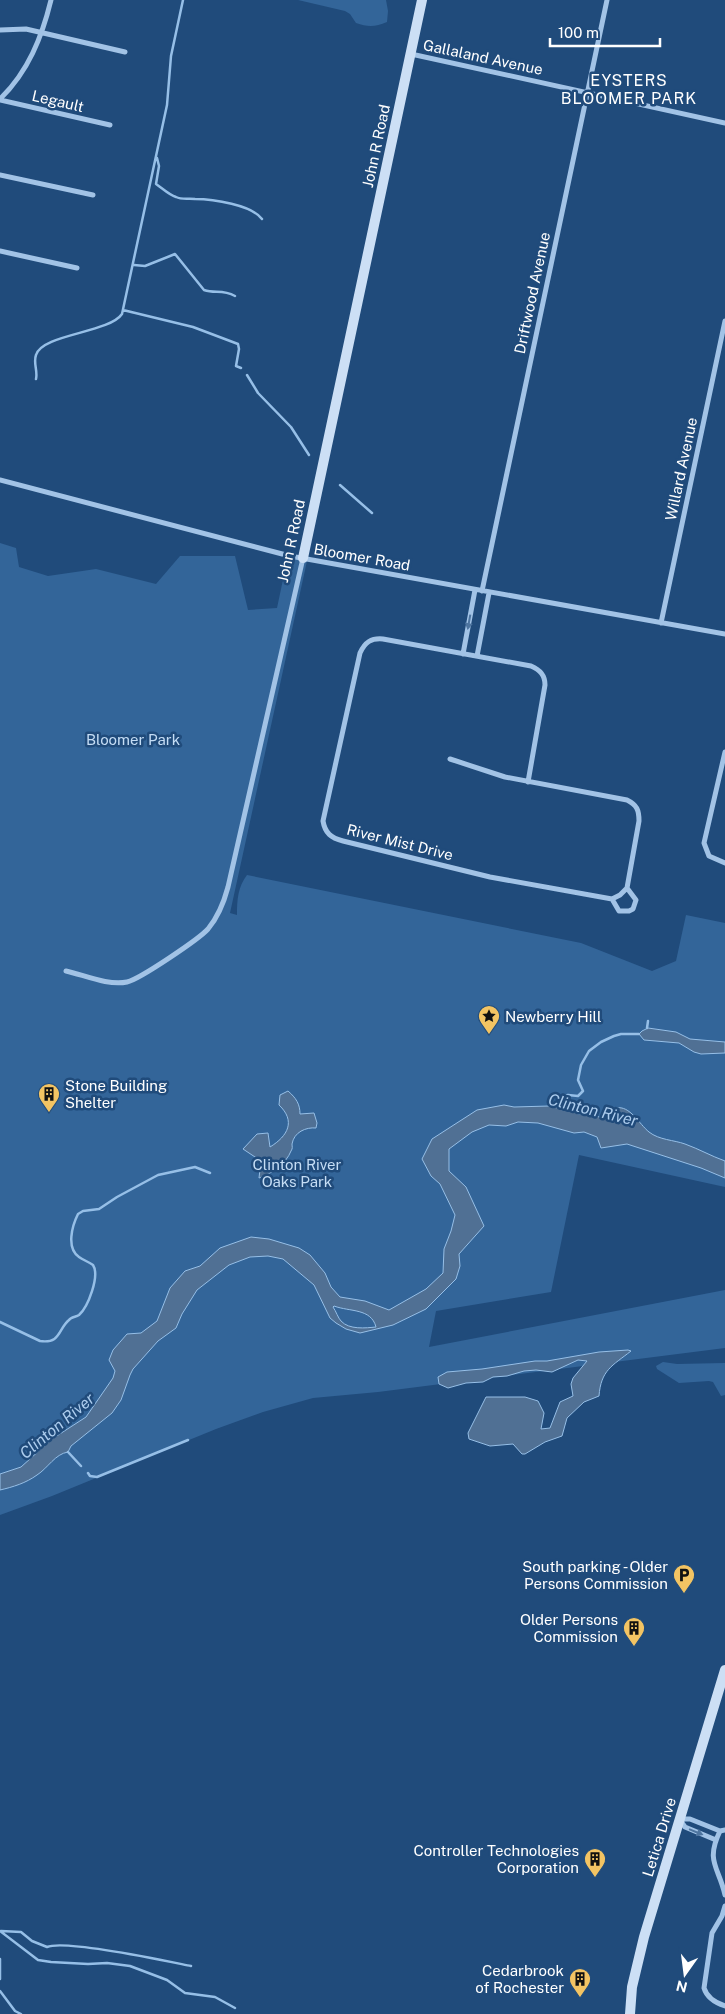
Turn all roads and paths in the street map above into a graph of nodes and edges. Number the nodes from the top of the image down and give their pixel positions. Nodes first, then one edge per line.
1 (51, 0) edge
2 (422, 0) edge
3 (607, 0) edge
4 (0, 30) edge
5 (42, 33) junction
6 (125, 52) dead end
7 (411, 54) junction
8 (587, 92) junction
9 (0, 100) edge
10 (725, 123) edge
11 (110, 125) dead end
12 (0, 175) edge
13 (93, 195) dead end
14 (0, 251) edge
15 (77, 268) dead end
16 (725, 321) edge
17 (0, 480) edge
18 (303, 558) junction
19 (474, 590) junction
20 (482, 592) junction
21 (489, 593) junction
22 (661, 623) junction
23 (725, 634) edge
24 (463, 654) junction
25 (477, 656) junction
26 (725, 752) edge
27 (450, 759) dead end
28 (528, 782) junction
29 (725, 863) edge
30 (627, 888) junction
31 (612, 899) junction
32 (66, 970) dead end
33 (725, 1670) edge
34 (680, 1819) junction
35 (722, 1831) edge
36 (716, 1840) junction
37 (725, 1895) edge
38 (725, 1906) edge
39 (725, 2006) edge
40 (630, 2014) edge

1 - 5 street
2 - 7 street, John R Road
3 - 8 street, Driftwood Avenue
4 - 5 street
5 - 6 street
5 - 9 street
7 - 8 street, Gallaland Avenue
7 - 18 street, John R Road
8 - 10 street, Gallaland Avenue
8 - 20 street, Driftwood Avenue
9 - 11 street, Legault
12 - 13 street
14 - 15 street
16 - 22 street, Willard Avenue
17 - 18 street, Bloomer Road
18 - 19 street, Bloomer Road
18 - 32 street, John R Road
19 - 20 street, Bloomer Road
19 -> 24 street
20 - 21 street, Bloomer Road
21 - 22 street, Bloomer Road
21 - 25 street
22 - 23 street, Bloomer Road
24 - 25 street, River Mist Drive
24 - 31 street, River Mist Drive
25 - 28 street, River Mist Drive
26 - 29 street
27 - 28 street
28 - 30 street, River Mist Drive
30 - 31 street
30 - 31 street, River Mist Drive
33 - 34 street, Letica Drive
34 - 35 street
34 -> 36 street
34 - 40 street, Letica Drive
35 - 36 street
36 - 37 street
38 - 39 street

